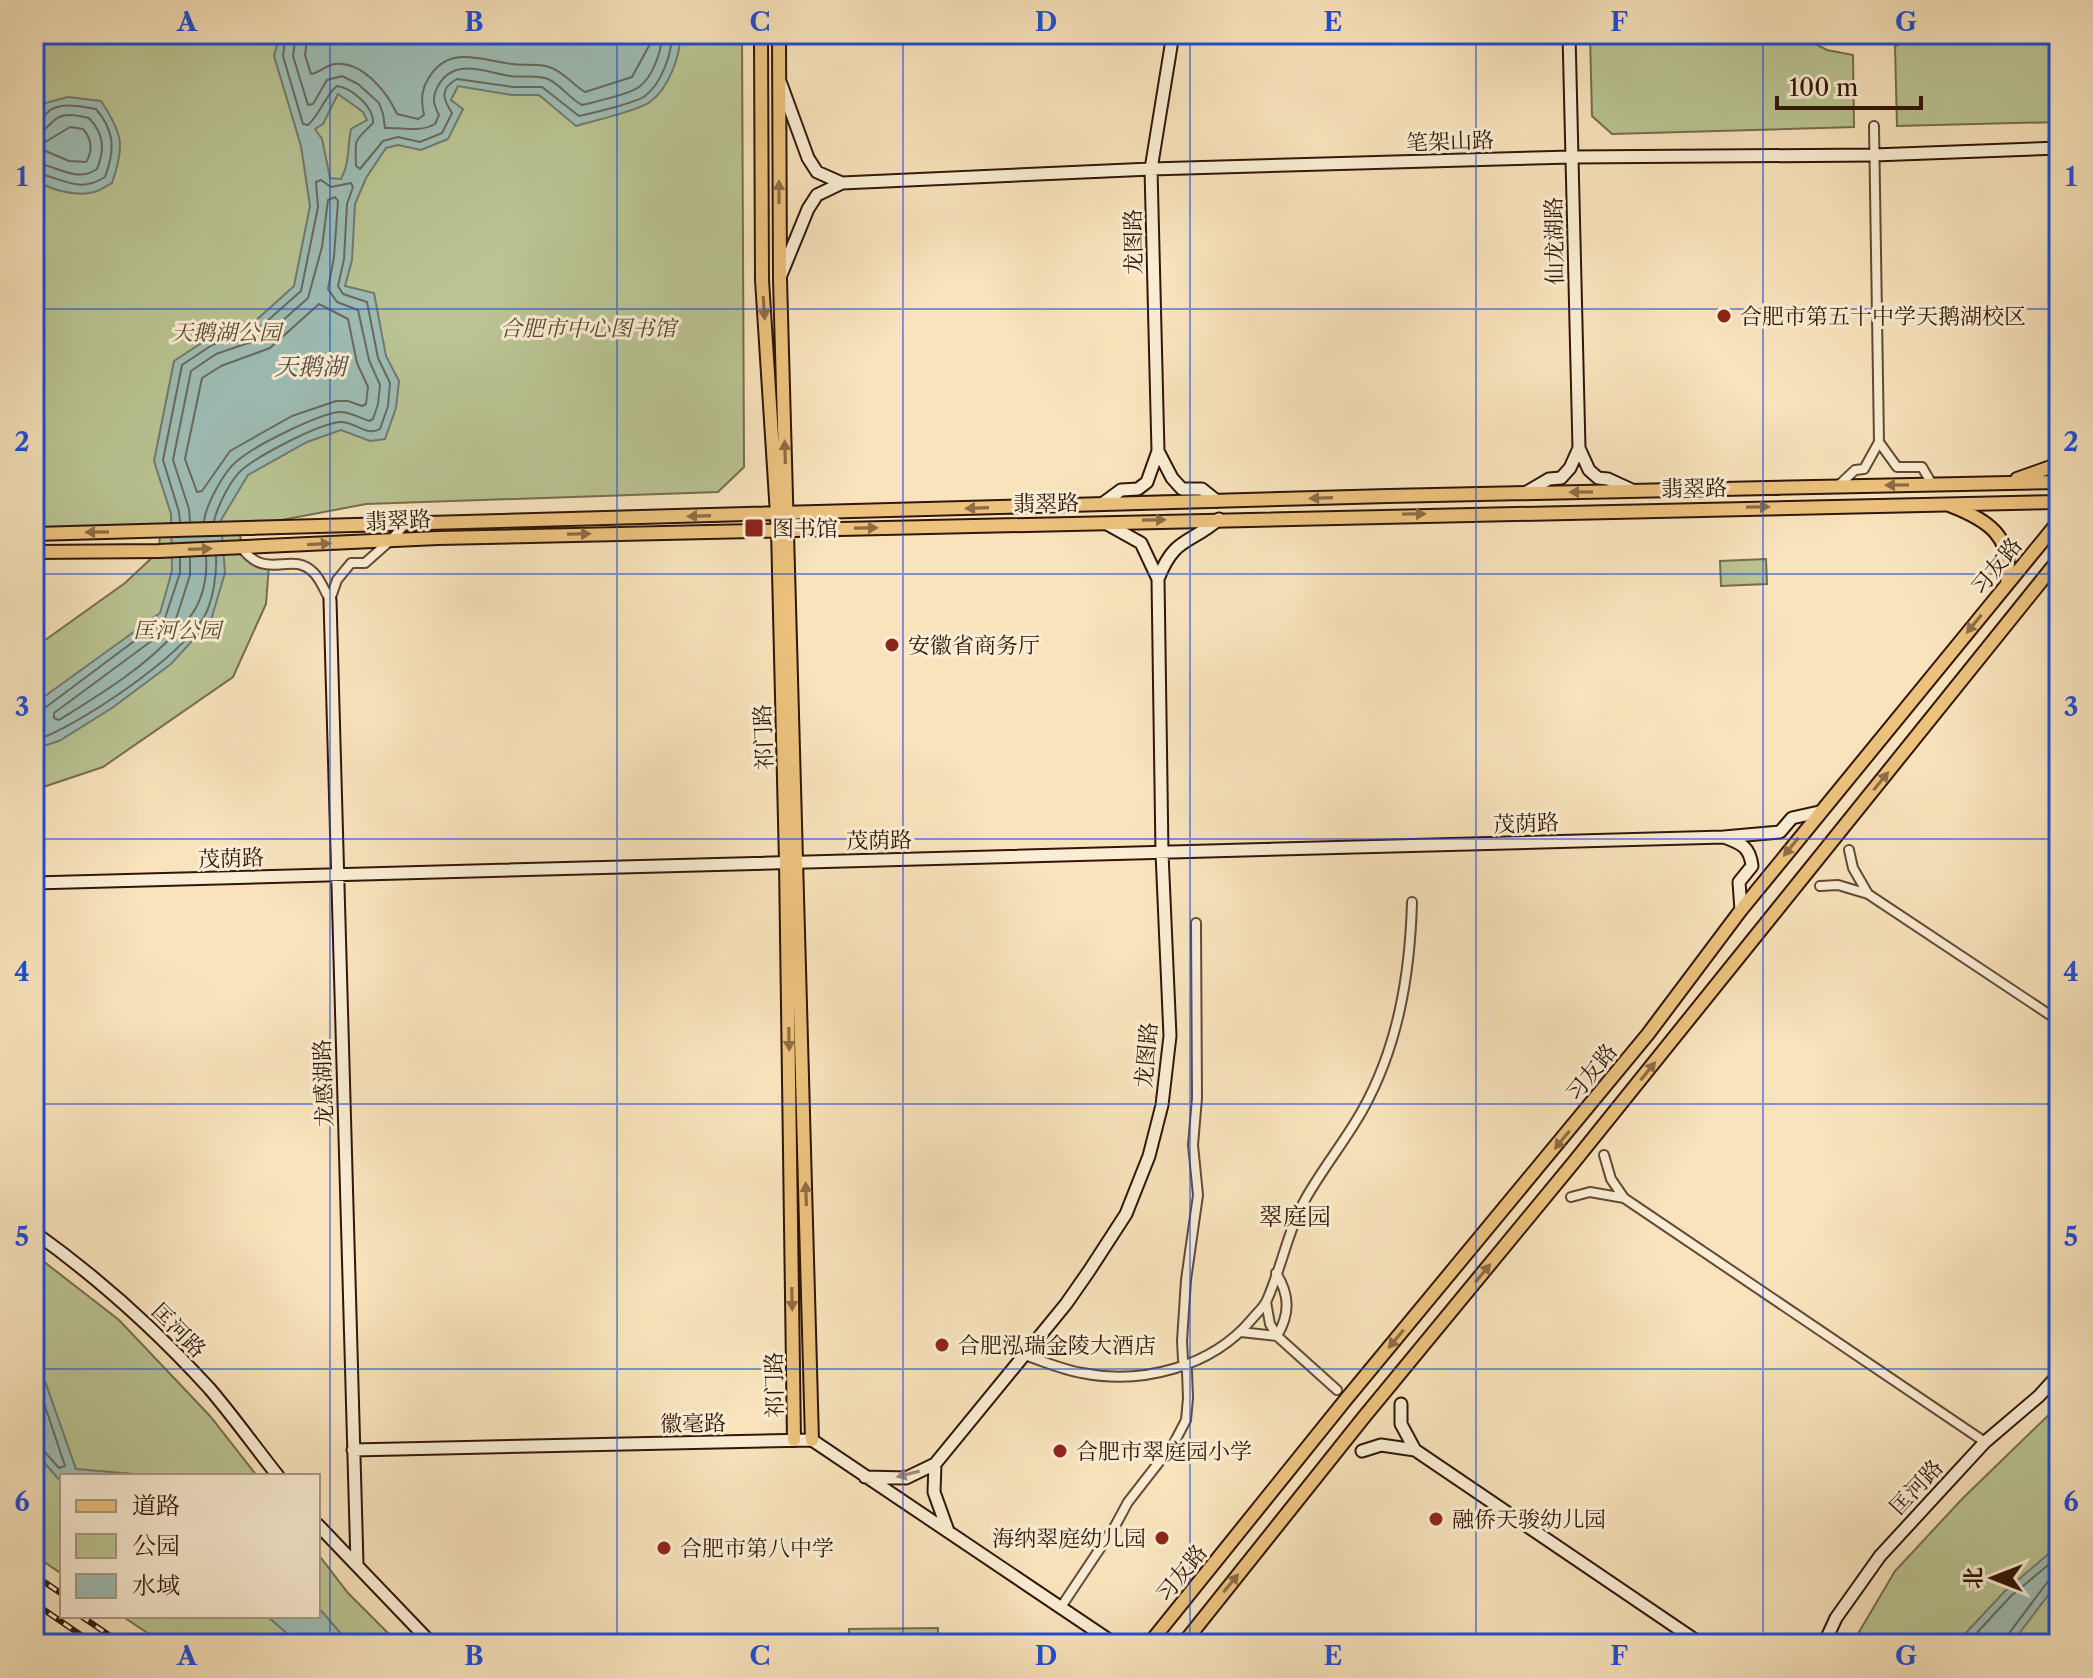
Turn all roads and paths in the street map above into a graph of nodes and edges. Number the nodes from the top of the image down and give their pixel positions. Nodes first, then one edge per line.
1 (761, 34) edge
2 (779, 34) edge
3 (1173, 34) edge
4 (1569, 34) edge
5 (778, 78) junction
6 (1874, 126) dead end
7 (2059, 148) edge
8 (1874, 155) junction
9 (1572, 157) junction
10 (1151, 169) junction
11 (842, 183) junction
12 (780, 279) junction
13 (1879, 442) junction
14 (1579, 448) junction
15 (1158, 451) junction
16 (2059, 464) edge
17 (2059, 482) edge
18 (2005, 483) junction
19 (1932, 484) junction
20 (1838, 486) junction
21 (1632, 491) junction
22 (1525, 493) junction
23 (1217, 501) junction
24 (2059, 502) edge
25 (1942, 503) junction
26 (1102, 504) junction
27 (782, 513) junction
28 (1219, 519) junction
29 (2059, 521) edge
30 (1103, 522) junction
31 (405, 524) junction
32 (783, 530) junction
33 (34, 534) edge
34 (391, 540) junction
35 (241, 547) junction
36 (34, 552) edge
37 (2059, 559) edge
38 (1158, 579) junction
39 (2006, 585) junction
40 (330, 600) junction
41 (1819, 812) junction
42 (1724, 837) junction
43 (1849, 850) dead end
44 (1162, 853) junction
45 (791, 862) junction
46 (338, 875) junction
47 (34, 883) edge
48 (1820, 886) dead end
49 (1868, 894) junction
50 (1412, 902) dead end
51 (1741, 910) junction
52 (1196, 923) dead end
53 (2059, 1021) edge
54 (1604, 1155) dead end
55 (1571, 1197) dead end
56 (1624, 1198) junction
57 (34, 1232) edge
58 (1276, 1273) junction
59 (1266, 1302) junction
60 (1241, 1332) junction
61 (1277, 1336) junction
62 (1024, 1355) junction
63 (1184, 1364) junction
64 (2059, 1374) edge
65 (1337, 1390) dead end
66 (1401, 1404) dead end
67 (794, 1440) junction
68 (812, 1440) junction
69 (1985, 1442) junction
70 (353, 1450) junction
71 (1415, 1450) junction
72 (1362, 1451) dead end
73 (935, 1464) junction
74 (276, 1474) edge
75 (864, 1477) junction
76 (320, 1527) edge
77 (949, 1532) junction
78 (357, 1564) junction
79 (1061, 1607) junction
80 (432, 1644) edge
81 (1115, 1644) edge
82 (1149, 1644) edge
83 (1183, 1644) edge
84 (1701, 1644) edge
85 (1824, 1644) edge

1 -> 27 main road, 祁门路
2 - 5 main road, 祁门路
3 - 10 street, 龙图路
4 - 9 street, 仙龙湖路
5 - 11 street
12 -> 5 main road, 祁门路
6 - 8 street
7 - 8 street, 笔架山路
8 - 9 street, 笔架山路
8 - 13 street
9 - 10 street, 笔架山路
9 - 14 street, 仙龙湖路
10 - 11 street, 笔架山路
10 - 15 street, 龙图路
11 - 12 street
27 -> 12 main road, 祁门路
13 - 19 street
13 - 20 street
14 - 21 street
14 - 22 street
15 - 23 street
15 - 26 street
16 - 18 main road
17 - 18 main road, 翡翠路
18 - 19 main road, 翡翠路
19 -> 20 main road, 翡翠路
20 - 21 main road, 翡翠路
21 -> 22 main road, 翡翠路
22 -> 23 main road, 翡翠路
23 - 26 main road, 翡翠路
24 - 25 main road, 翡翠路
28 -> 25 main road, 翡翠路
25 - 39 main road
26 -> 27 main road, 翡翠路
27 -> 31 main road, 翡翠路
27 - 32 main road, 祁门路
30 -> 28 main road, 翡翠路
28 - 38 street
29 - 39 main road, 习友路
32 -> 30 main road, 翡翠路
30 - 38 street
31 -> 33 main road, 翡翠路
31 - 34 street
34 -> 32 main road, 翡翠路
32 - 45 main road, 祁门路
35 -> 34 main road, 翡翠路
34 - 40 street
36 -> 35 main road, 翡翠路
35 - 40 street
83 -> 37 main road, 习友路
38 - 44 street, 龙图路
39 -> 41 main road, 习友路
40 - 46 street, 龙感湖路
41 - 42 street, 茂荫路
41 -> 51 main road, 习友路
42 - 44 street, 茂荫路
42 - 51 street
43 - 49 street
44 - 45 street, 茂荫路
44 - 62 street, 龙图路
45 - 46 street, 茂荫路
45 -> 67 main road, 祁门路
68 -> 45 main road, 祁门路
46 - 47 street, 茂荫路
46 - 70 street, 龙感湖路
48 - 49 street
49 - 53 street
50 - 58 street
51 -> 82 main road, 习友路
52 - 63 street
54 - 56 street
55 - 56 street
56 - 69 street
57 - 74 street, 匡河路
58 - 59 street
58 - 61 street
59 - 60 street
59 - 61 street
60 - 61 street
60 - 63 street
61 - 65 street
62 - 63 street
62 - 73 street, 龙图路
63 - 79 street
64 - 69 street, 匡河路
66 - 71 street
67 - 68 street, 徽毫路
67 - 70 street, 徽毫路
68 - 75 street
69 - 85 street, 匡河路
70 - 78 street, 龙感湖路
71 - 72 street
71 - 84 street
73 -> 75 street
73 - 77 street
75 - 77 street
76 - 78 street
77 - 79 street
78 - 80 street
79 - 81 street

